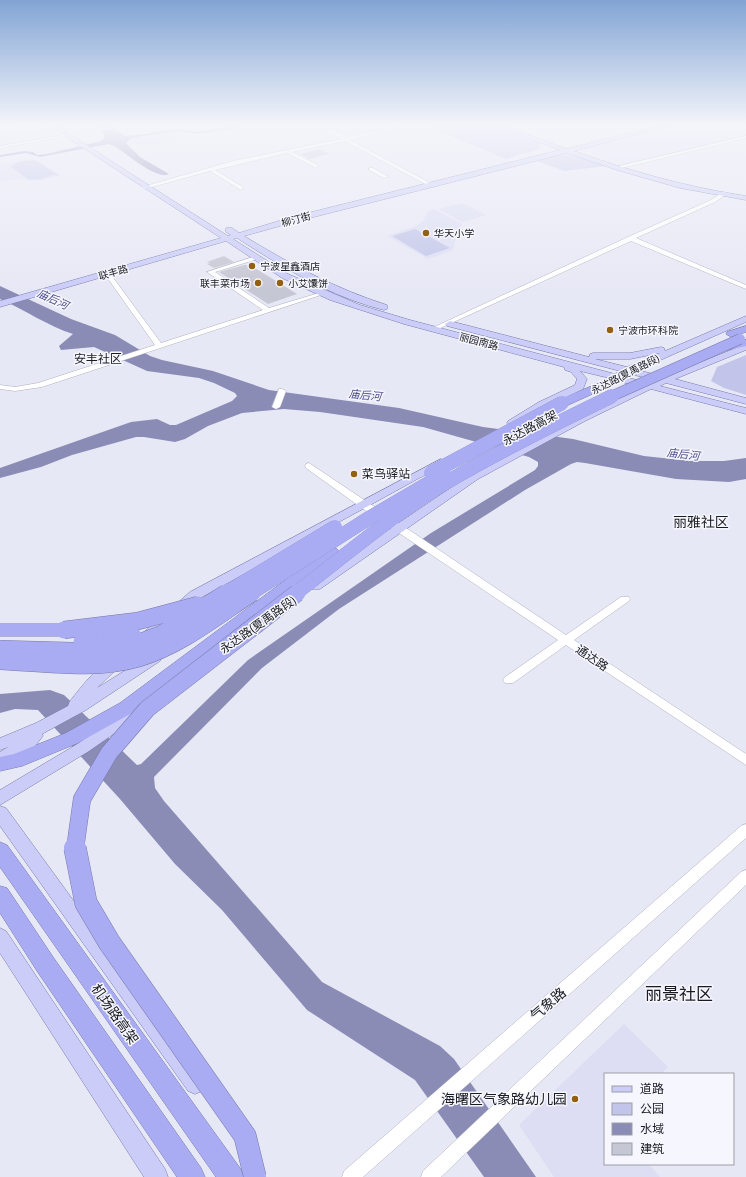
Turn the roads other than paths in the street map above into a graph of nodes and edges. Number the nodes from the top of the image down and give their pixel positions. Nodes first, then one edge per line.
1 (135, 180) edge
2 (149, 180) edge
3 (171, 180) edge
4 (228, 180) edge
5 (421, 180) edge
6 (439, 180) edge
7 (656, 180) edge
8 (664, 180) edge
9 (427, 183) junction
10 (156, 184) junction
11 (145, 187) junction
12 (241, 188) dead end
13 (724, 194) junction
14 (746, 197) edge
15 (229, 235) junction
16 (630, 238) junction
17 (256, 258) junction
18 (107, 273) junction
19 (746, 287) edge
20 (321, 294) junction
21 (0, 300) edge
22 (0, 304) edge
23 (267, 310) junction
24 (746, 319) edge
25 (445, 323) junction
26 (434, 329) junction
27 (740, 337) edge
28 (161, 345) junction
29 (548, 349) junction
30 (714, 355) junction
31 (540, 358) junction
32 (628, 370) junction
33 (617, 379) junction
34 (665, 380) junction
35 (650, 386) junction
36 (0, 387) edge
37 (282, 391) dead end
38 (746, 397) edge
39 (746, 401) edge
40 (276, 407) dead end
41 (746, 411) edge
42 (486, 442) junction
43 (309, 466) dead end
44 (362, 504) junction
45 (374, 511) junction
46 (397, 522) junction
47 (324, 546) junction
48 (625, 599) dead end
49 (180, 622) junction
50 (0, 630) edge
51 (0, 640) edge
52 (564, 640) junction
53 (0, 649) edge
54 (0, 661) edge
55 (509, 680) dead end
56 (76, 708) junction
57 (44, 727) junction
58 (0, 744) edge
59 (0, 760) edge
60 (746, 760) edge
61 (0, 764) edge
62 (0, 798) edge
63 (0, 813) edge
64 (746, 830) edge
65 (0, 851) edge
66 (746, 876) edge
67 (0, 895) edge
68 (0, 910) edge
69 (0, 937) edge
70 (45, 964) junction
71 (157, 1177) edge
72 (192, 1177) edge
73 (230, 1177) edge
74 (255, 1177) edge
75 (264, 1177) edge
76 (350, 1177) edge
77 (429, 1177) edge

1 - 11 main road
2 - 10 main road
3 - 10 street
4 - 12 street
5 - 9 street
6 - 9 main road, 柳汀街
7 - 13 main road
8 - 13 main road
9 - 15 main road, 柳汀街
10 - 11 street
10 - 15 main road
11 - 15 main road
13 - 14 main road
13 - 16 street
15 - 17 main road, 丽园南路
15 - 18 main road, 联丰路
15 - 21 main road, 联丰路
15 - 25 main road, 丽园南路
16 - 19 street
16 - 25 street
17 - 20 main road, 丽园南路
17 - 23 street
18 - 22 main road, 联丰路
18 - 28 street
20 - 23 street
20 - 26 main road, 丽园南路
23 - 28 street
24 - 27 main road, 永达路(夏禹路段)
25 - 26 street
25 - 29 main road, 丽园南路
26 - 31 main road, 丽园南路
27 - 29 main road
27 - 30 highway, 永达路高架, bridge
27 - 32 main road, 永达路(夏禹路段)
27 - 47 highway, 永达路高架, bridge
28 - 36 street
29 - 32 main road, 丽园南路
30 - 34 main road, 永达路(夏禹路段)
30 - 38 main road
30 - 46 highway, 永达路高架, bridge
31 - 33 main road, 丽园南路
31 - 42 main road
32 - 33 main road, 永达路(夏禹路段)
32 - 34 main road, 丽园南路
33 - 35 main road, 丽园南路
33 - 42 main road, 永达路(夏禹路段)
33 - 49 highway, bridge
34 - 35 main road, 永达路(夏禹路段)
34 - 39 main road, 丽园南路
35 - 41 main road, 丽园南路
35 - 46 main road, 永达路(夏禹路段)
37 - 40 street
42 - 44 main road
42 - 45 main road
43 - 44 street, 通达路
44 - 45 street, 通达路
44 - 56 main road
45 - 46 street, 通达路
45 - 56 main road
46 - 52 street, 通达路
46 - 61 highway, bridge
46 - 62 main road, 永达路(夏禹路段)
46 - 74 highway, bridge
47 - 50 highway, bridge
47 - 54 highway, bridge
48 - 52 street
49 - 51 highway, bridge
49 - 53 highway, bridge
52 - 55 street
52 - 60 street, 通达路
56 - 57 main road
57 - 58 main road
57 - 59 main road
63 - 75 main road
64 - 76 street, 气象路
65 - 73 highway, 机场路高架
66 - 77 street
67 - 70 highway
68 - 70 highway
69 - 71 main road
70 - 72 highway

